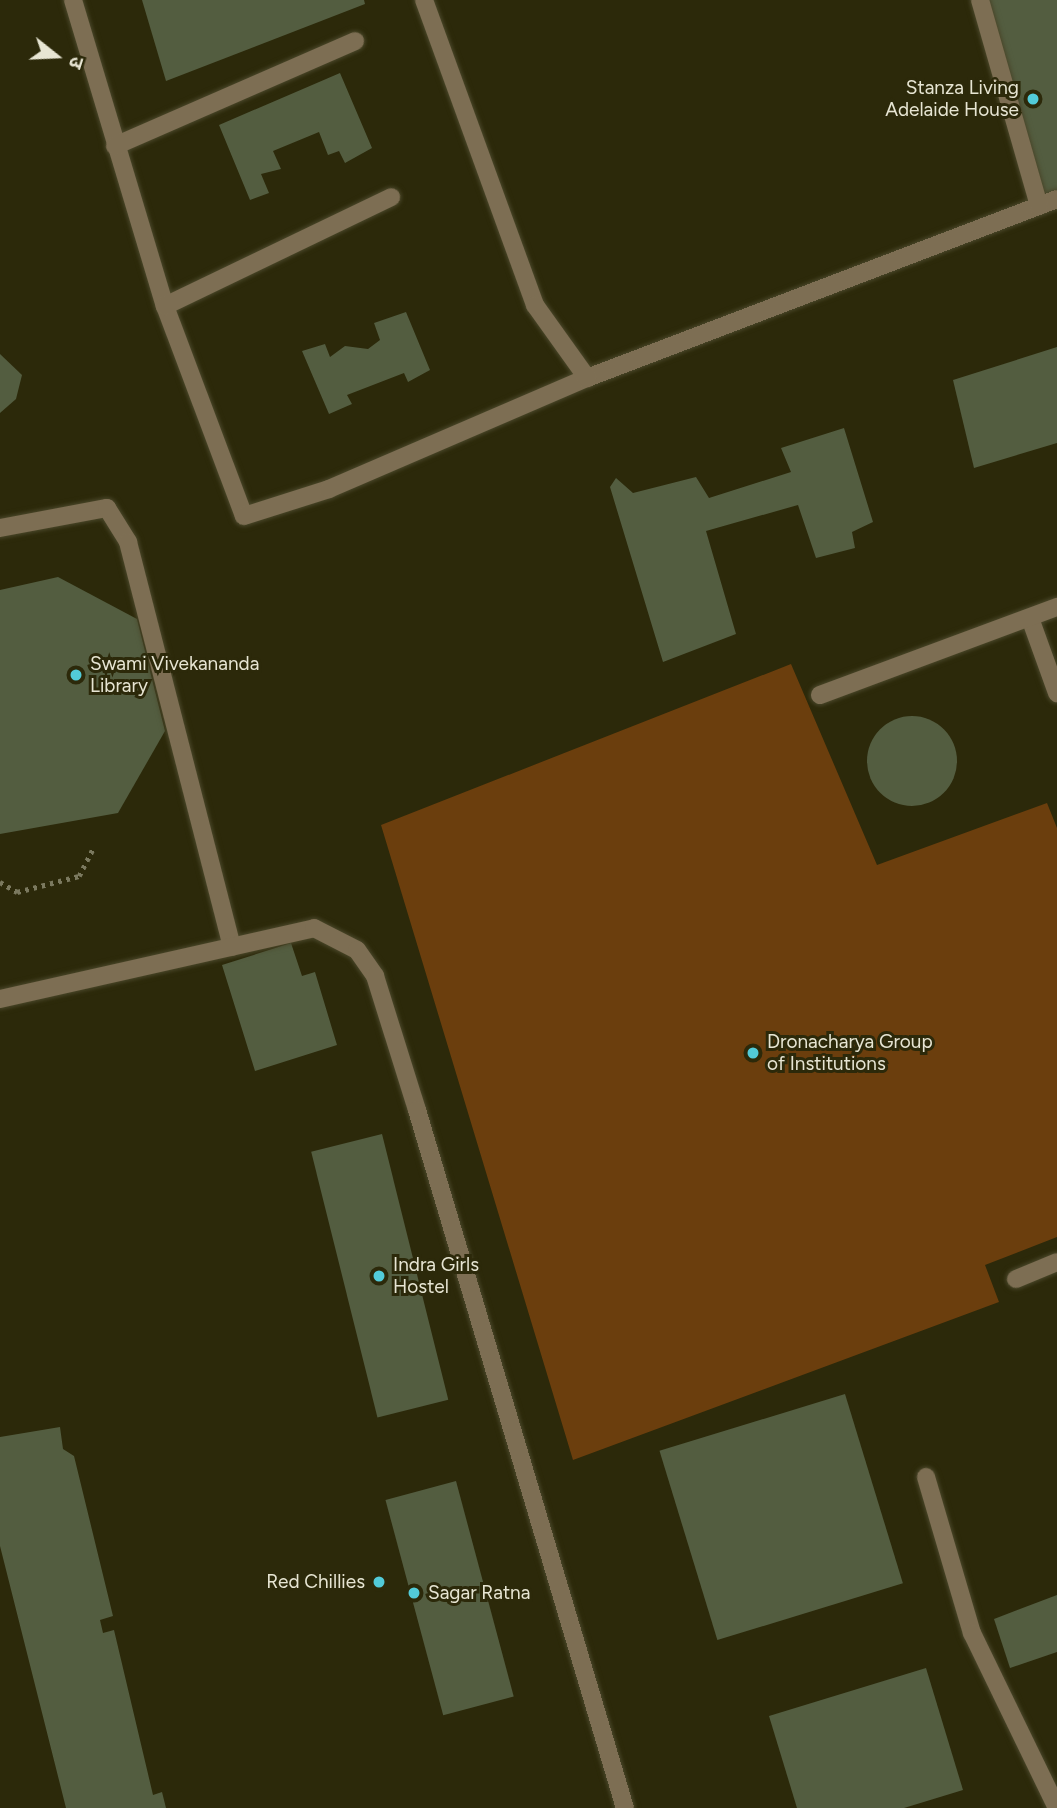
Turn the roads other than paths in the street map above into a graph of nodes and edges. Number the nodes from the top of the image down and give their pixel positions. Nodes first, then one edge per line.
1 (73, 0) edge
2 (425, 0) edge
3 (979, 0) edge
4 (355, 41) dead end
5 (115, 146) junction
6 (391, 197) dead end
7 (1057, 199) edge
8 (1039, 206) junction
9 (165, 306) junction
10 (587, 377) junction
11 (0, 528) edge
12 (1057, 607) edge
13 (1030, 618) junction
14 (1057, 693) edge
15 (820, 695) dead end
16 (232, 947) junction
17 (0, 999) edge
18 (1057, 1262) edge
19 (1016, 1279) dead end
20 (926, 1477) dead end
21 (625, 1808) edge
22 (1057, 1808) edge

1 - 5 street
2 - 10 street
3 - 8 street
4 - 5 street
5 - 9 street
6 - 9 street
7 - 8 street
8 - 10 street
9 - 10 street
11 - 16 street
12 - 13 street
13 - 14 street
13 - 15 street
16 - 17 street
16 - 21 street
18 - 19 street
20 - 22 street

